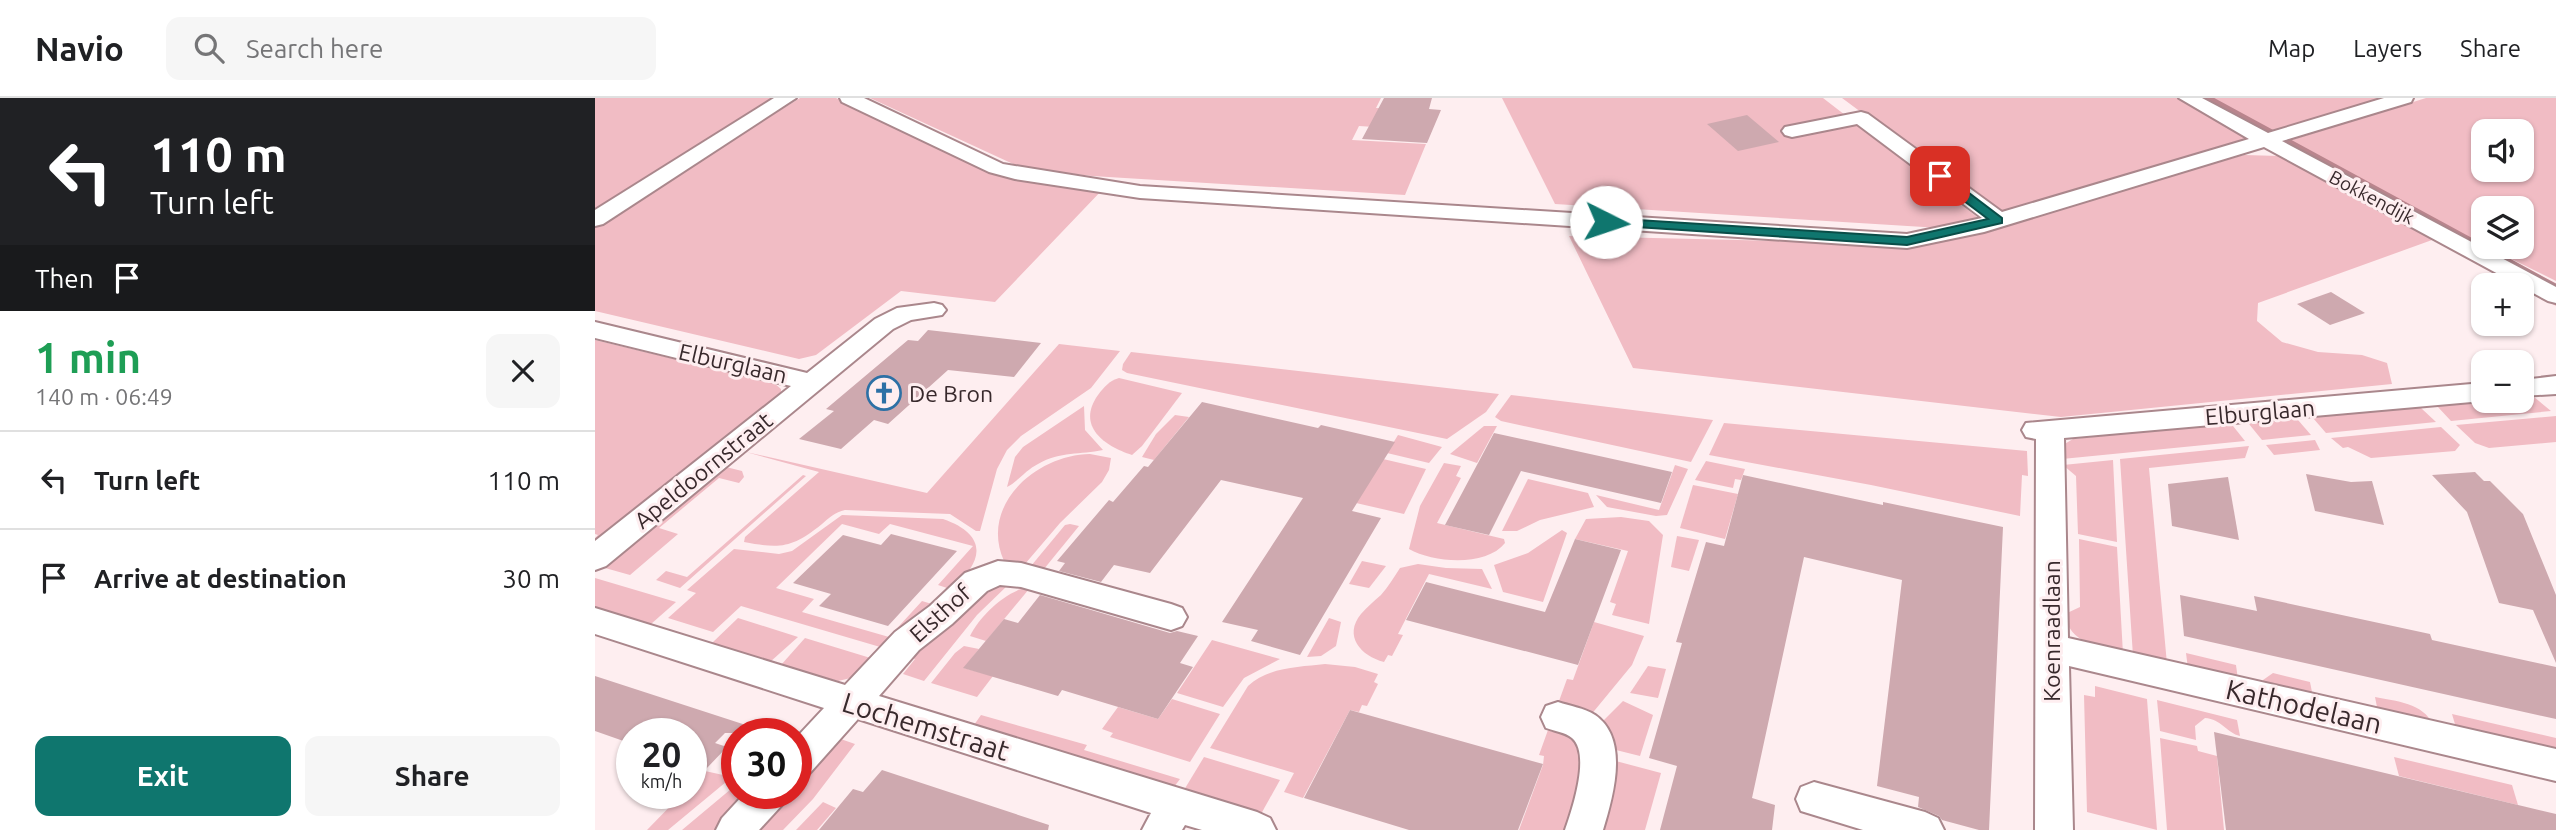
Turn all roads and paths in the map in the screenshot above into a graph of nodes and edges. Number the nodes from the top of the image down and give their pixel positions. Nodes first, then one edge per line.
1 (786, 98) edge
2 (849, 98) edge
3 (2188, 98) edge
4 (2404, 98) edge
5 (1844, 104) dead end
6 (1861, 118) junction
7 (1792, 131) dead end
8 (2267, 141) junction
9 (595, 219) edge
10 (1998, 220) junction
11 (2556, 296) edge
12 (934, 310) dead end
13 (595, 330) edge
14 (811, 382) junction
15 (2556, 385) edge
16 (2534, 387) edge
17 (2471, 393) edge
18 (2043, 431) joint
19 (595, 558) edge
20 (1171, 617) dead end
21 (595, 621) edge
22 (2051, 648) junction
23 (851, 702) junction
24 (1558, 717) dead end
25 (812, 745) edge
26 (2556, 765) edge
27 (1814, 799) dead end
28 (754, 809) edge
29 (1169, 817) edge
30 (735, 830) edge
31 (1257, 830) edge
32 (1584, 830) edge
33 (1925, 830) edge
34 (2054, 830) edge

1 - 9 street
2 - 10 street
3 - 8 street, Bokkendijk
4 - 8 street
5 - 6 street
6 - 7 street
6 - 10 street
8 - 10 street
8 - 11 street, Bokkendijk
12 - 14 street, Elburglaan
13 - 14 street, Elburglaan
14 - 19 street, Apeldoornstraat
15 - 16 street
17 - 18 street, Elburglaan
18 - 22 street, Koenraadlaan
20 - 23 street, Elsthof
21 - 23 street, Lochemstraat
22 - 26 street, Kathodelaan
22 - 34 street, Koenraadlaan
23 - 25 street, Elsthof
23 - 29 street, Lochemstraat
24 - 32 street
27 - 33 street
28 - 30 street
29 - 31 street, Lochemstraat

